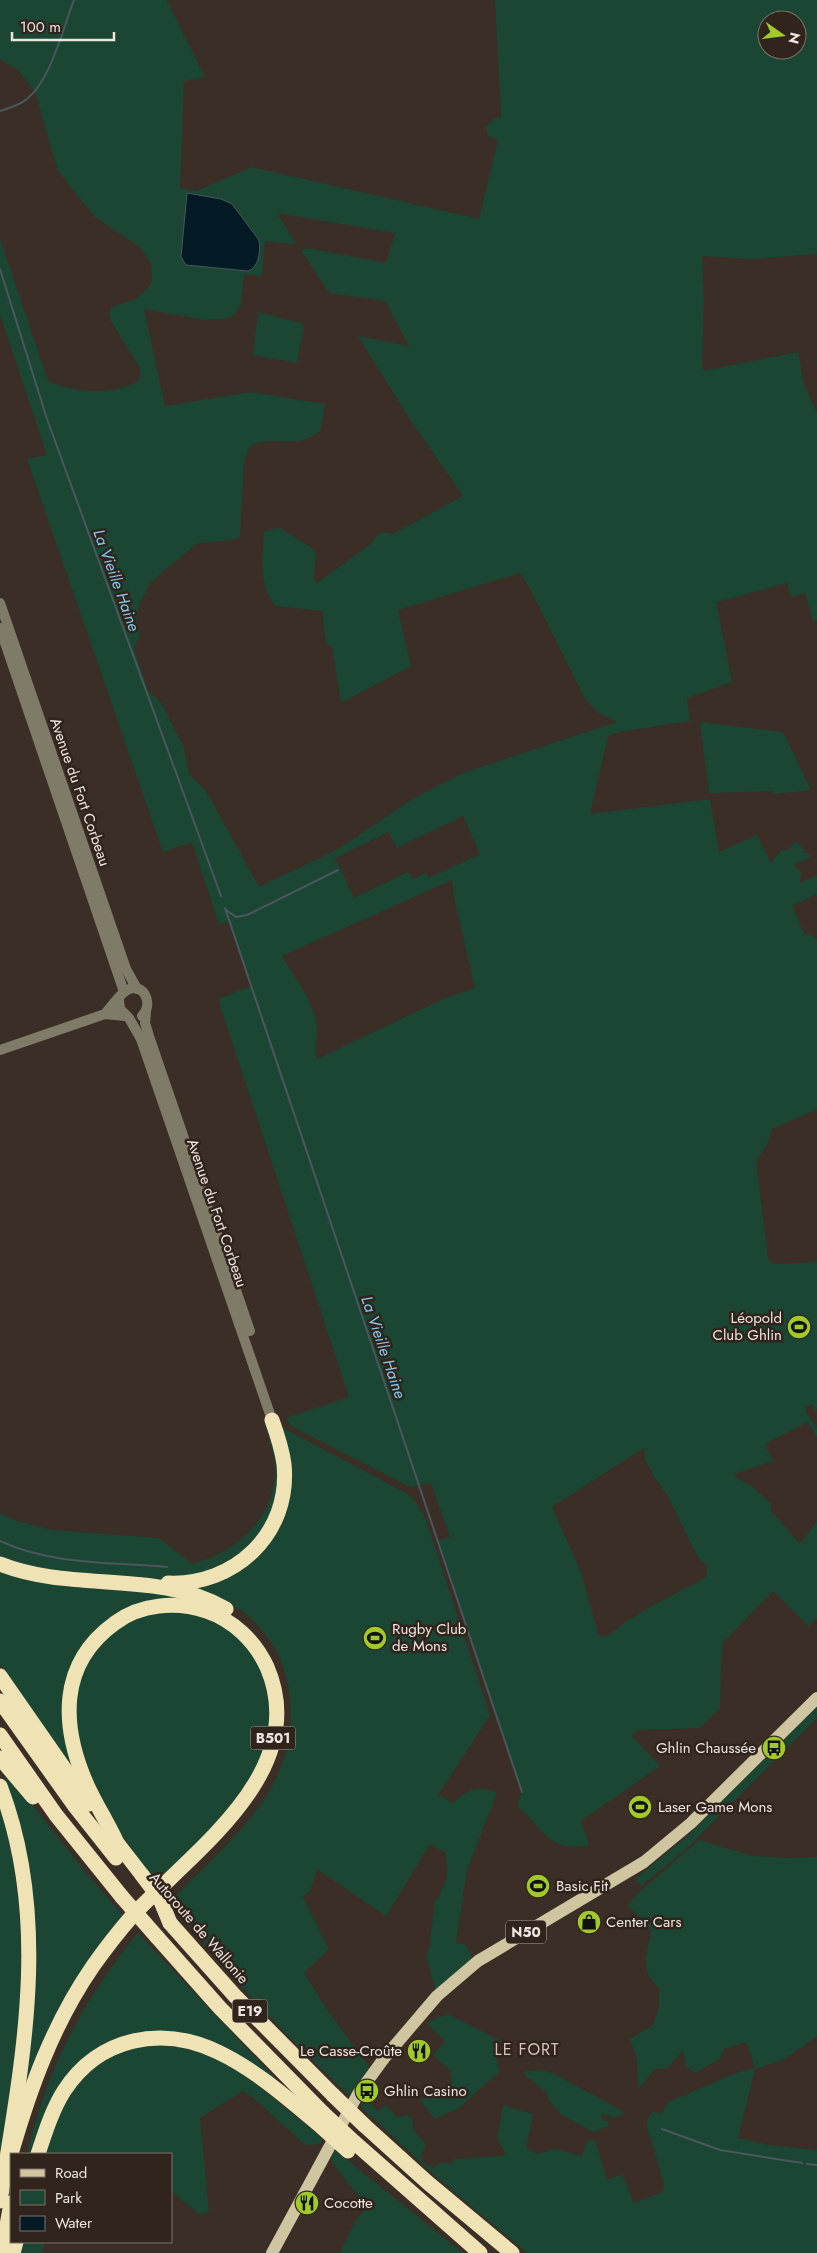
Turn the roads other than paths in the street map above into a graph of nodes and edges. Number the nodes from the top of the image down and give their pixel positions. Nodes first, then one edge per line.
1 (0, 603) edge
2 (0, 628) edge
3 (137, 989) junction
4 (121, 996) junction
5 (146, 1012) junction
6 (105, 1014) junction
7 (127, 1017) junction
8 (0, 1050) edge
9 (250, 1331) dead end
10 (272, 1420) joint
11 (0, 1564) edge
12 (144, 1586) junction
13 (0, 1676) edge
14 (817, 1698) edge
15 (0, 1701) edge
16 (0, 1735) edge
17 (0, 1758) edge
18 (0, 1786) edge
19 (56, 1815) junction
20 (117, 1843) junction
21 (139, 1879) junction
22 (320, 2118) junction
23 (12, 2153) edge
24 (21, 2153) edge
25 (38, 2153) edge
26 (10, 2159) edge
27 (1, 2195) edge
28 (10, 2208) edge
29 (2, 2253) edge
30 (272, 2253) edge
31 (480, 2253) edge
32 (512, 2253) edge

1 - 3 street, Avenue du Fort Corbeau
2 - 4 street, Avenue du Fort Corbeau
3 - 4 street
3 - 5 street
4 - 6 street
4 - 7 street
5 - 7 street
5 - 9 street, Avenue du Fort Corbeau
6 - 7 street
6 - 8 street
7 - 10 street, Avenue du Fort Corbeau
10 - 12 highway
11 - 12 highway, B501
12 - 24 highway, B501
13 - 20 highway
14 - 30 main road, N50
15 - 21 highway, Autoroute de Wallonie / E19
16 - 19 highway, E19
17 - 19 highway
18 - 27 highway
19 - 22 highway, E19, bridge
20 - 21 highway
20 - 23 highway, B501
21 - 32 highway, Autoroute de Wallonie / E19, bridge
22 - 25 highway
22 - 31 highway, E19, bridge
26 - 27 highway, B501
28 - 29 highway

